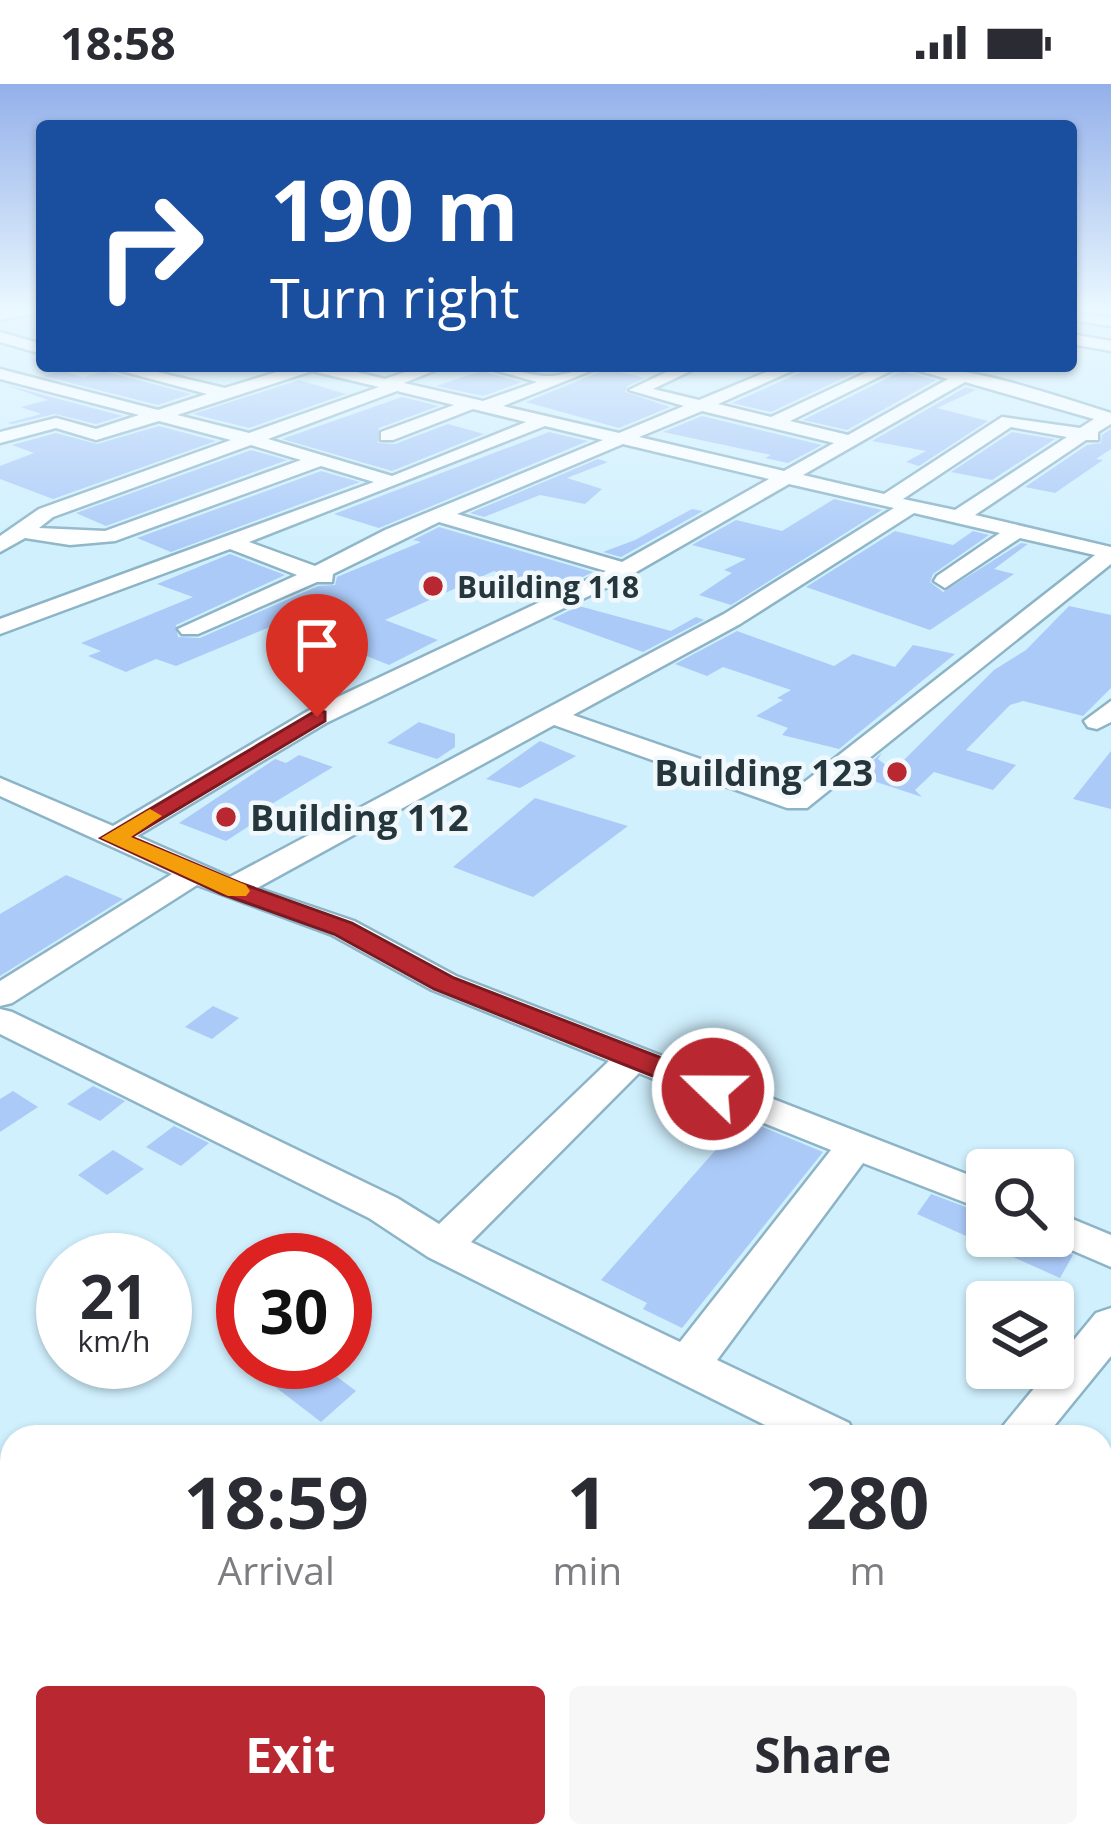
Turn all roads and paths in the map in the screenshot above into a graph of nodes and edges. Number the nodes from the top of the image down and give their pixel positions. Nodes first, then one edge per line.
1 (61, 390) edge
2 (212, 390) edge
3 (233, 390) edge
4 (376, 390) edge
5 (411, 390) edge
6 (525, 390) edge
7 (644, 390) edge
8 (736, 390) edge
9 (842, 390) edge
10 (940, 390) edge
11 (1009, 390) edge
12 (224, 393) junction
13 (475, 406) junction
14 (698, 406) junction
15 (162, 412) junction
16 (1110, 419) edge
17 (540, 422) junction
18 (772, 423) junction
19 (1083, 434) junction
20 (387, 436) dead end
21 (0, 438) edge
22 (250, 439) junction
23 (615, 440) junction
24 (1111, 440) edge
25 (854, 442) junction
26 (320, 460) junction
27 (781, 478) junction
28 (393, 482) junction
29 (111, 490) junction
30 (901, 502) junction
31 (175, 513) junction
32 (438, 515) junction
33 (960, 516) junction
34 (20, 531) junction
35 (1017, 531) junction
36 (232, 543) junction
37 (0, 546) edge
38 (624, 569) junction
39 (320, 576) junction
40 (945, 581) dead end
41 (0, 626) edge
42 (190, 629) dead end
43 (552, 716) junction
44 (0, 786) edge
45 (113, 838) junction
46 (195, 873) junction
47 (231, 889) junction
48 (0, 996) edge
49 (0, 1020) edge
50 (634, 1057) junction
51 (857, 1144) junction
52 (966, 1188) edge
53 (1074, 1235) edge
54 (442, 1246) junction
55 (1111, 1252) edge
56 (1111, 1325) edge
57 (687, 1366) junction
58 (808, 1425) edge
59 (1027, 1425) edge

1 - 15 street
2 - 12 street
3 - 12 street
4 - 22 street
5 - 13 street
6 - 13 street
7 - 14 street
8 - 14 street
9 - 18 street
10 - 25 street
11 - 16 street
12 - 15 street
13 - 17 street
13 - 20 street
14 - 18 street
14 - 23 street
15 - 21 street
15 - 22 street
16 - 19 street
17 - 23 street
17 - 28 street
18 - 25 street
19 - 24 street
19 - 30 street
19 - 33 street
22 - 26 street
22 - 29 street
23 - 27 street
23 - 32 street
25 - 27 street
26 - 28 street
26 - 31 street
27 - 30 street
27 - 38 street
28 - 36 street
29 - 31 street
29 - 34 street
30 - 33 street
30 - 43 street
31 - 34 street
32 - 38 street
32 - 39 street
33 - 35 street
34 - 37 street
35 - 40 street
35 - 43 street
36 - 39 street
36 - 41 street
38 - 45 street
39 - 42 street
43 - 47 street
44 - 45 street
45 - 46 street
46 - 47 street
46 - 48 street
47 - 50 street
49 - 54 street
50 - 51 street
50 - 54 street
51 - 52 street
51 - 57 street
53 - 55 street
54 - 57 street
56 - 59 street
57 - 58 street

